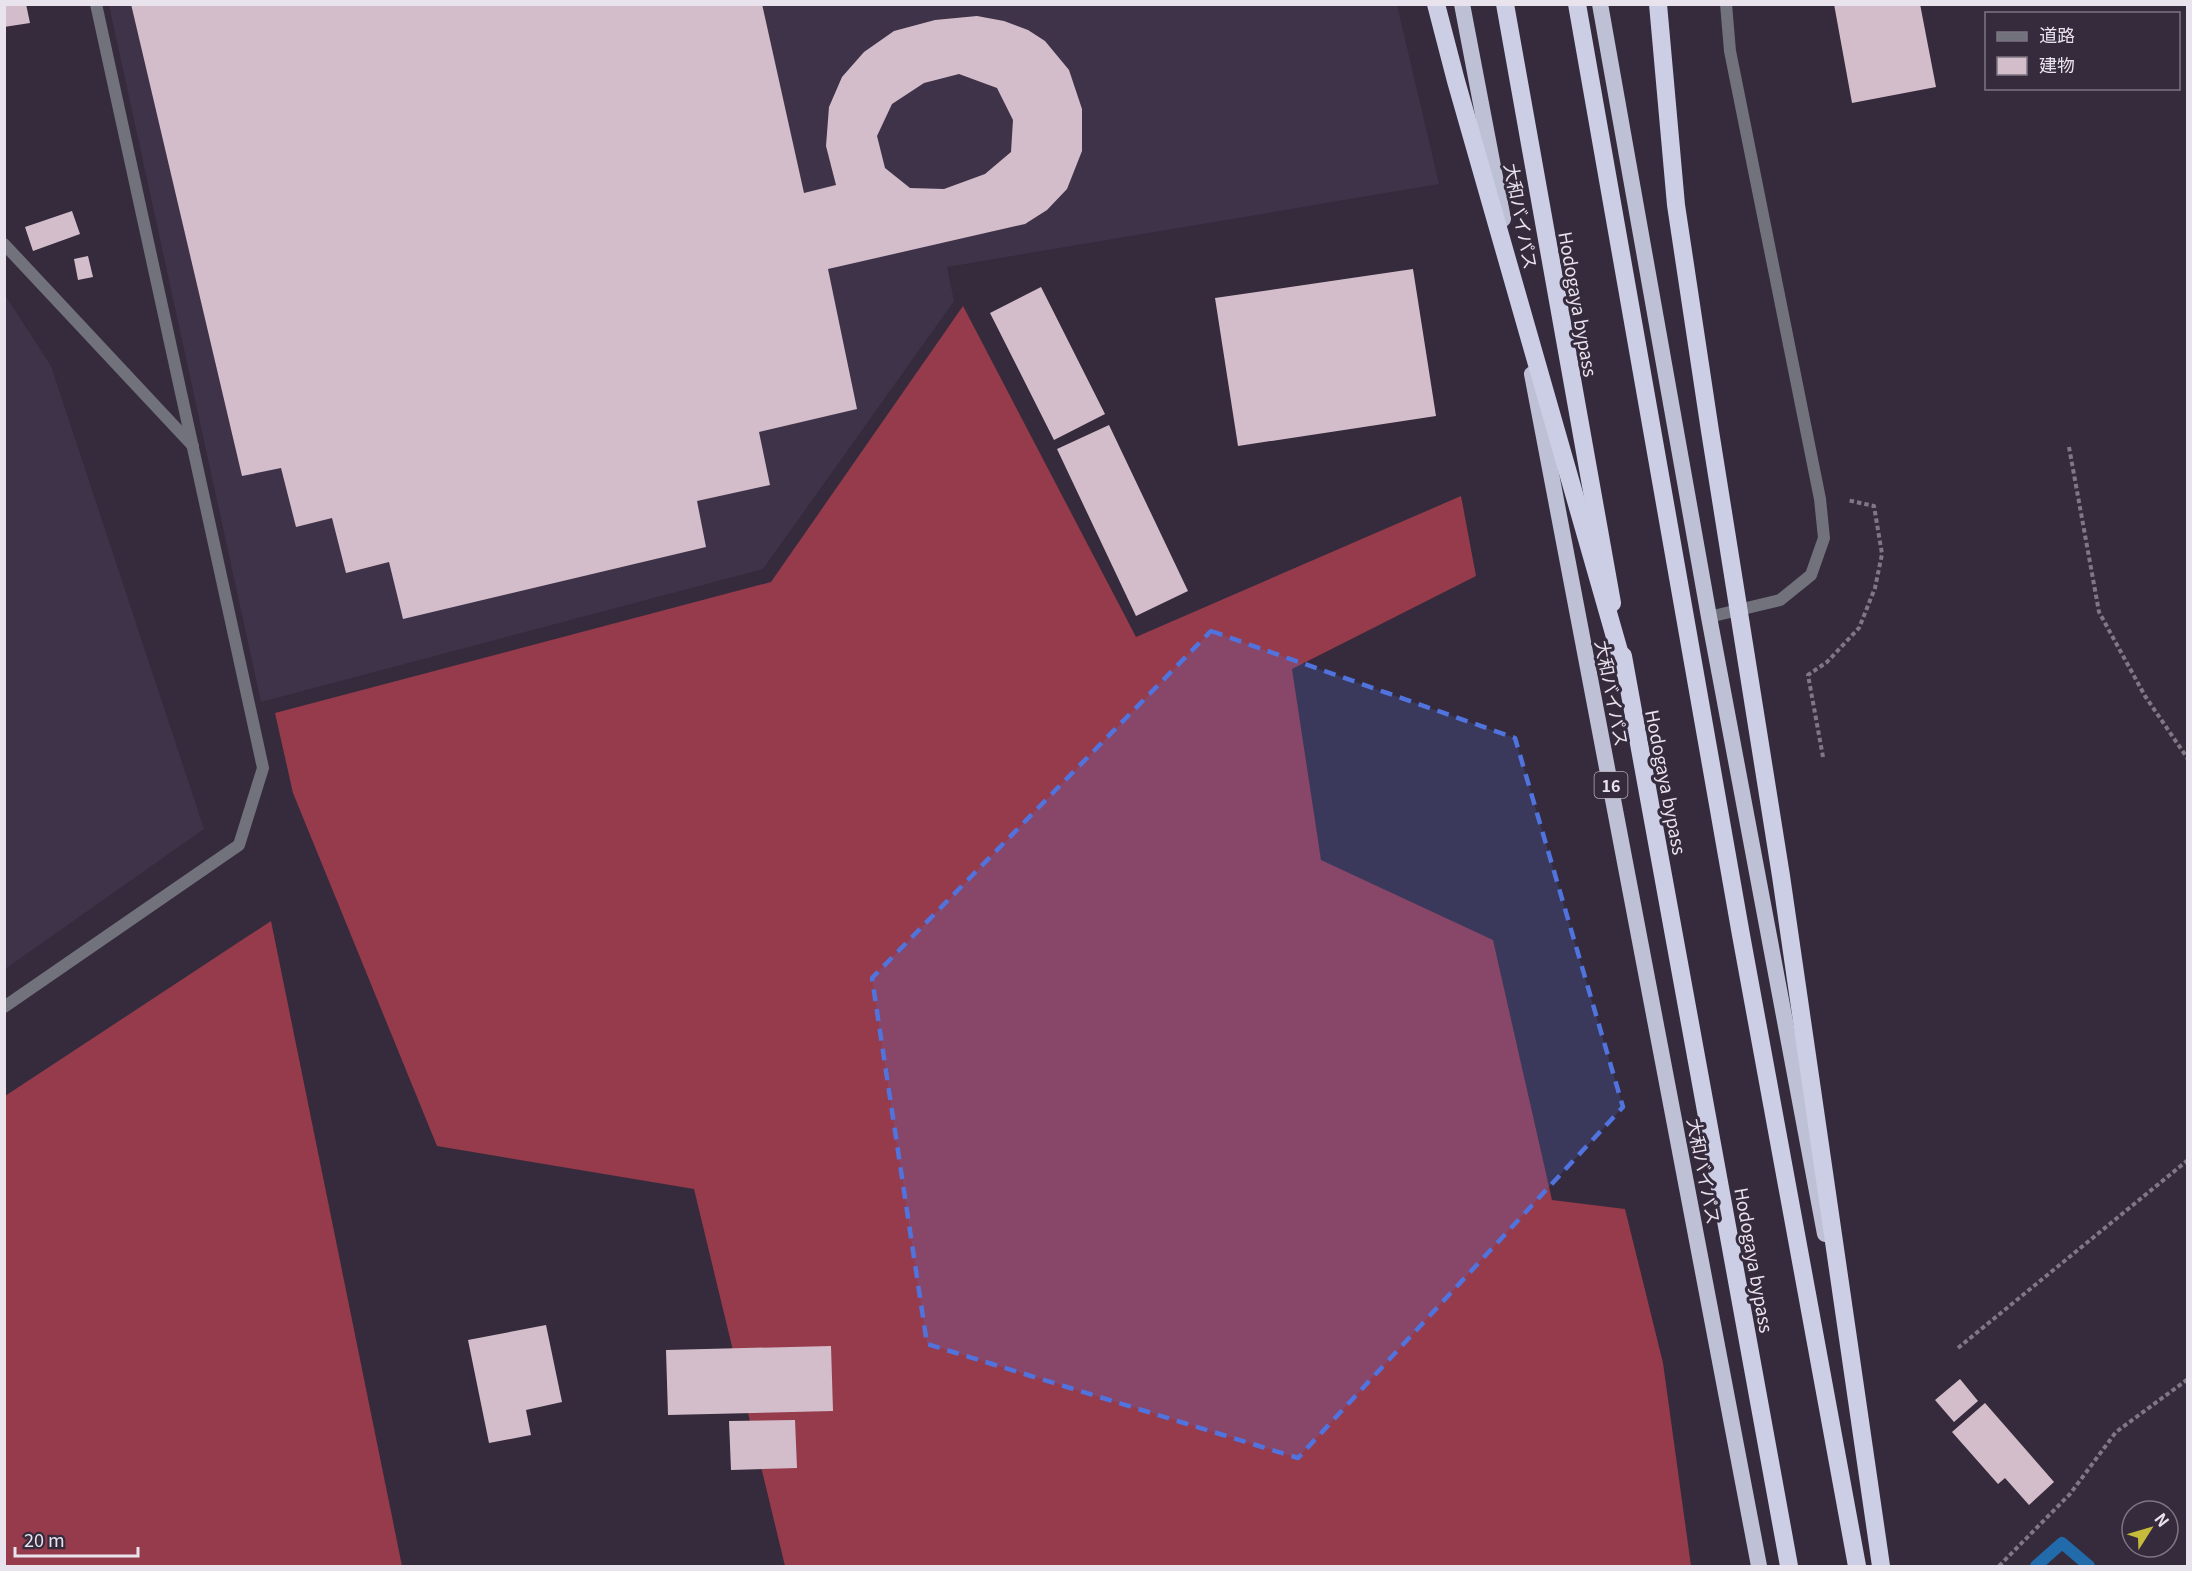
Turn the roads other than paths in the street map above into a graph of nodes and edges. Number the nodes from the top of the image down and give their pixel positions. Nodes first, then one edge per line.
1 (96, 4) edge
2 (1436, 4) edge
3 (1462, 4) edge
4 (1505, 4) edge
5 (1577, 4) edge
6 (1600, 4) edge
7 (1658, 4) edge
8 (1726, 4) edge
9 (4, 244) edge
10 (193, 446) junction
11 (1709, 617) junction
12 (1626, 672) junction
13 (4, 1007) edge
14 (1759, 1566) edge
15 (1789, 1566) edge
16 (1857, 1566) edge
17 (1881, 1566) edge
18 (1887, 1566) edge

1 - 10 street
2 - 12 highway, bridge
3 - 14 highway, 大和バイパス / 16
4 - 12 highway, Hodogaya bypass / 16, bridge
5 - 16 highway
6 - 11 highway
7 - 17 highway, bridge
8 - 11 street
9 - 10 street
10 - 13 street
11 - 18 highway
12 - 15 highway, Hodogaya bypass / 16

